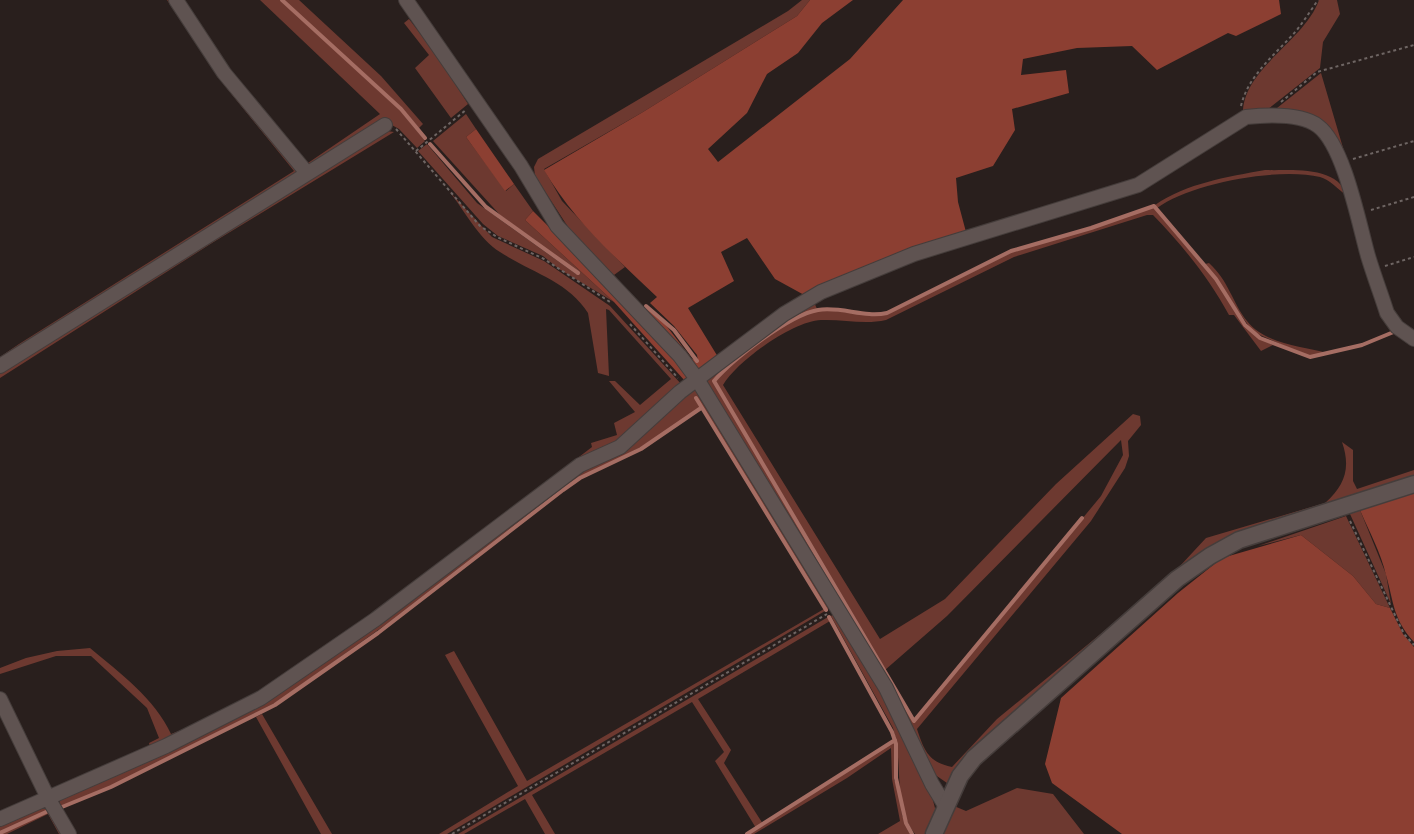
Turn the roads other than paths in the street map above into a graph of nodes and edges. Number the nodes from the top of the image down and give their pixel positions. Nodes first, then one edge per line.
1 (176, 0) edge
2 (405, 0) edge
3 (385, 125) road end
4 (307, 173) junction
5 (1414, 339) edge
6 (0, 366) edge
7 (691, 383) junction
8 (1414, 484) edge
9 (0, 699) edge
10 (48, 798) junction
11 (946, 807) junction
12 (0, 819) edge
13 (69, 834) edge
14 (934, 834) edge

1 - 4 street
2 - 7 street
3 - 4 street
4 - 6 street
5 - 7 street
7 - 10 street
7 - 11 street
8 - 11 street
9 - 10 street
10 - 12 street
10 - 13 street
11 - 14 street

